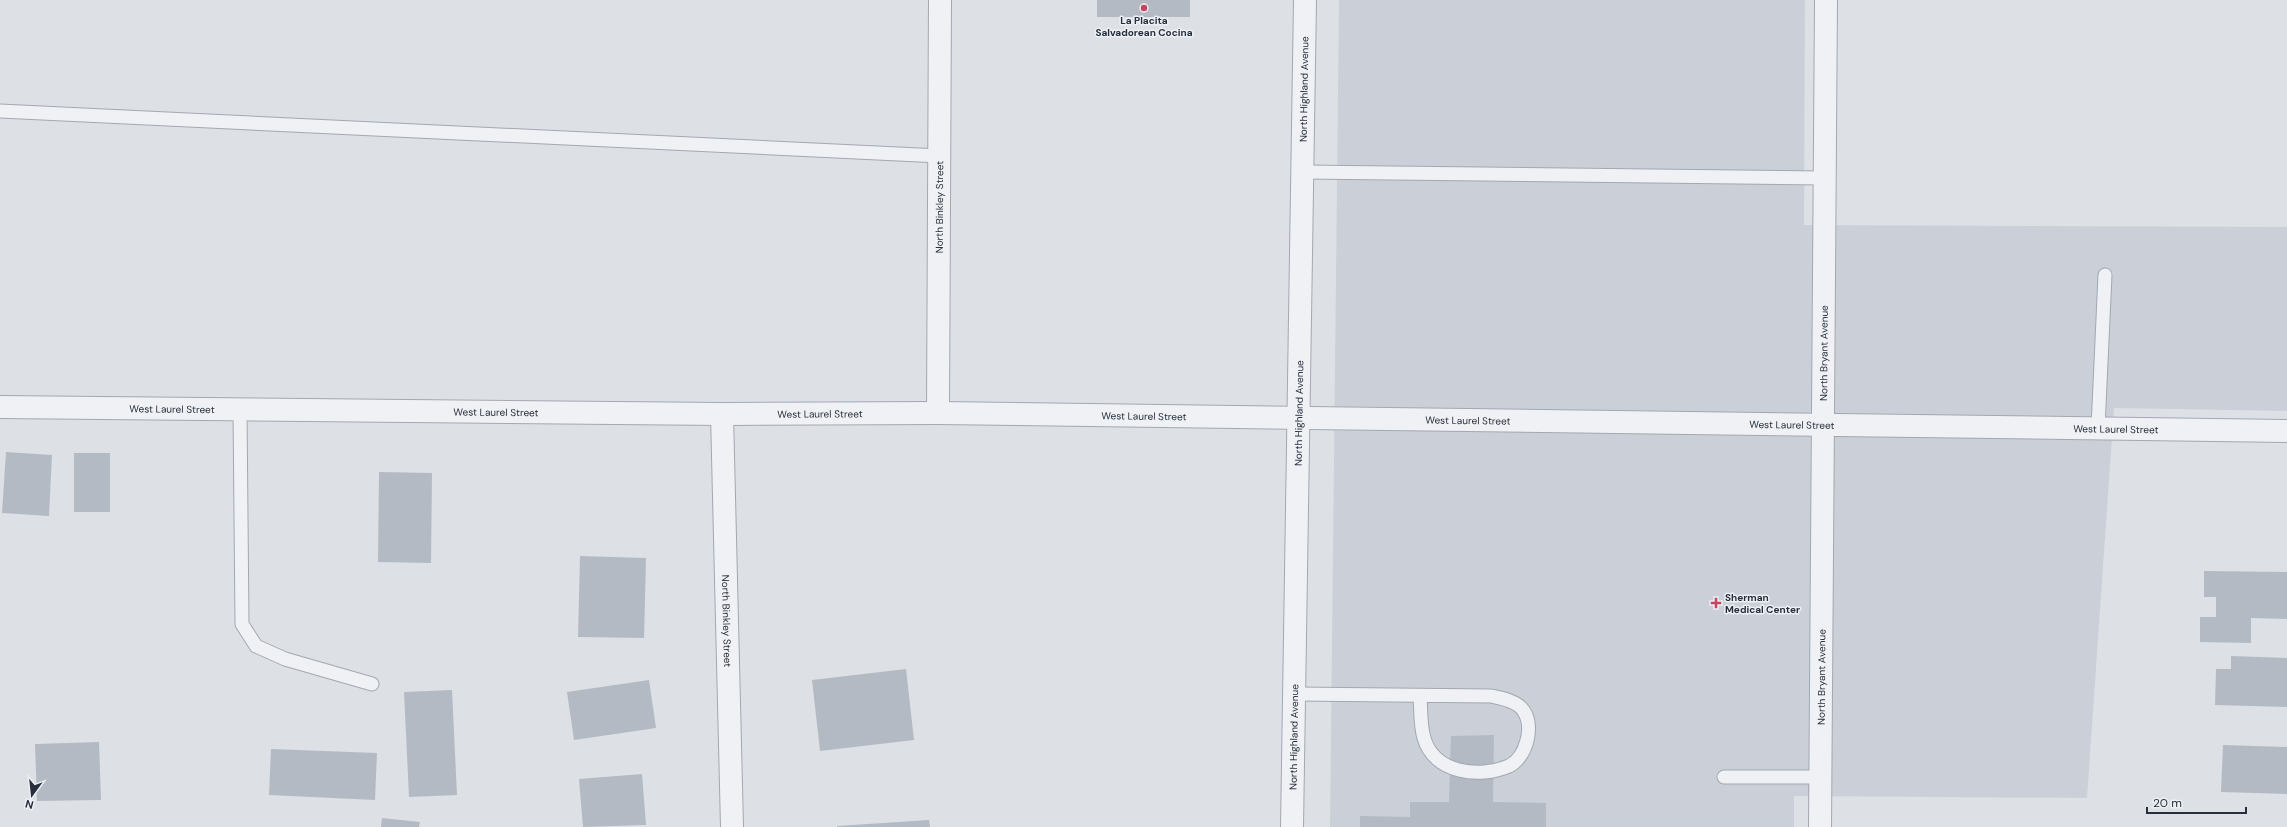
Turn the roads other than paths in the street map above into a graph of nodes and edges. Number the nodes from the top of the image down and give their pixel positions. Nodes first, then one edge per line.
1 (940, 0) edge
2 (1306, 0) edge
3 (1826, 0) edge
4 (0, 111) edge
5 (940, 156) junction
6 (1303, 172) junction
7 (1825, 178) junction
8 (2105, 275) dead end
9 (0, 406) edge
10 (240, 409) junction
11 (938, 413) junction
12 (722, 414) junction
13 (1300, 419) junction
14 (1823, 424) junction
15 (2098, 428) junction
16 (2287, 431) edge
17 (372, 684) dead end
18 (1294, 694) junction
19 (1420, 696) junction
20 (1820, 776) junction
21 (1724, 777) dead end
22 (732, 827) edge
23 (1292, 827) edge
24 (1820, 827) edge

1 - 5 street, North Binkley Street
2 - 6 street, North Highland Avenue
3 - 7 street, North Bryant Avenue
4 - 5 lane
5 - 11 street, North Binkley Street
6 - 7 lane
6 - 13 street, North Highland Avenue
7 - 14 street, North Bryant Avenue
8 - 15 lane
9 - 10 street, West Laurel Street
10 - 12 street, West Laurel Street
10 - 17 lane
11 - 12 street, West Laurel Street
11 - 13 street, West Laurel Street
12 - 22 street, North Binkley Street
13 - 14 street, West Laurel Street
13 - 18 street, North Highland Avenue
14 - 15 street, West Laurel Street
14 - 20 street, North Bryant Avenue
15 - 16 street, West Laurel Street
18 - 19 lane
18 - 23 street, North Highland Avenue
19 - 19 lane
20 - 21 lane
20 - 24 street, North Bryant Avenue

